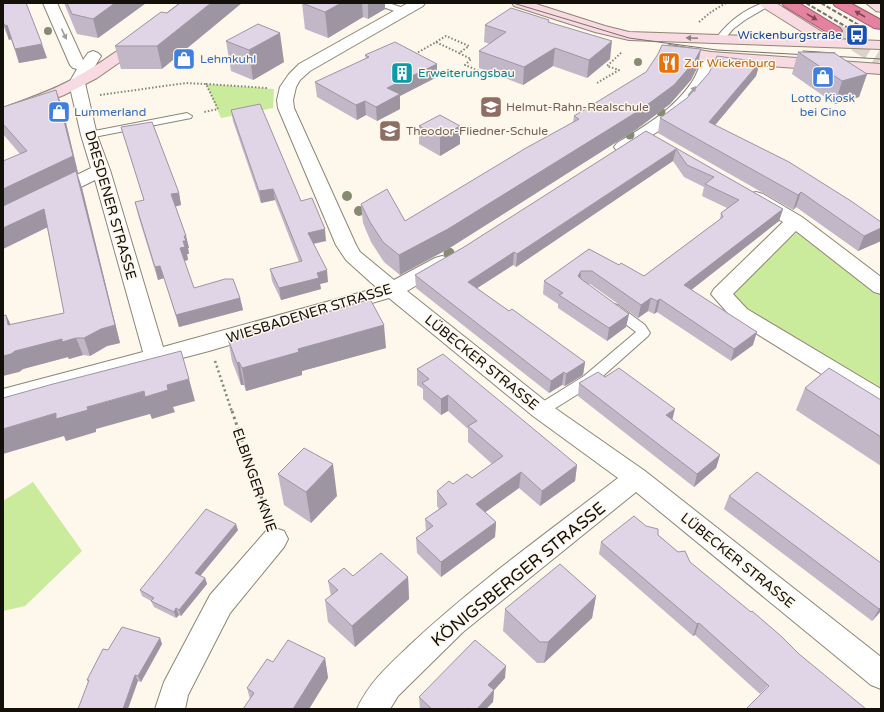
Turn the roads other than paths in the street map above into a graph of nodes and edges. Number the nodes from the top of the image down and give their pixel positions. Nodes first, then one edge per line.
1 (50, 3) edge
2 (190, 3) edge
3 (380, 3) edge
4 (519, 3) edge
5 (840, 3) edge
6 (873, 3) edge
7 (776, 5) edge
8 (411, 7) edge
9 (881, 8) edge
10 (879, 25) dead end
11 (629, 36) junction
12 (832, 37) junction
13 (720, 38) junction
14 (758, 40) junction
15 (881, 45) edge
16 (99, 52) dead end
17 (711, 57) junction
18 (874, 68) edge
19 (881, 77) edge
20 (75, 79) junction
21 (44, 82) dead end
22 (3, 100) edge
23 (3, 114) edge
24 (187, 116) road end
25 (89, 135) junction
26 (611, 155) edge
27 (101, 170) junction
28 (740, 189) edge
29 (3, 218) edge
30 (795, 221) junction
31 (456, 254) edge
32 (881, 287) edge
33 (392, 290) junction
34 (604, 302) edge
35 (155, 356) junction
36 (3, 397) edge
37 (881, 400) edge
38 (541, 410) junction
39 (636, 478) junction
40 (275, 538) road end
41 (881, 675) edge
42 (170, 709) edge
43 (372, 709) edge

1 -> 20 street, DRESDENER STRASSE
2 - 20 main road
3 - 8 lane
4 - 11 main road
10 -> 5 highway
6 - 9 main road
7 -> 12 main road
7 - 13 lane
7 - 14 main road
8 - 33 street, LÜBECKER STRASSE
13 -> 11 main road
11 - 17 main road
12 - 14 main road
12 - 15 main road
12 - 18 main road
13 - 14 main road
15 - 18 main road
16 - 20 street
17 - 18 main road
26 -> 17 street
18 - 19 main road
20 - 23 main road
20 - 25 street, DRESDENER STRASSE
21 - 22 main road
24 - 25 lane
25 - 27 street, DRESDENER STRASSE
27 - 29 street
27 - 35 street, DRESDENER STRASSE
28 - 30 street
30 - 32 street
30 - 37 street
31 - 33 street, WIESBADENER STRASSE
33 - 35 street, WIESBADENER STRASSE
33 - 38 street, LÜBECKER STRASSE
34 - 38 lane
35 - 36 street, WIESBADENER STRASSE
38 - 39 street, LÜBECKER STRASSE
39 - 41 street, LÜBECKER STRASSE
39 - 43 street, KÖNIGSBERGER STRASSE
40 - 42 street, ELBINGER KNIE

